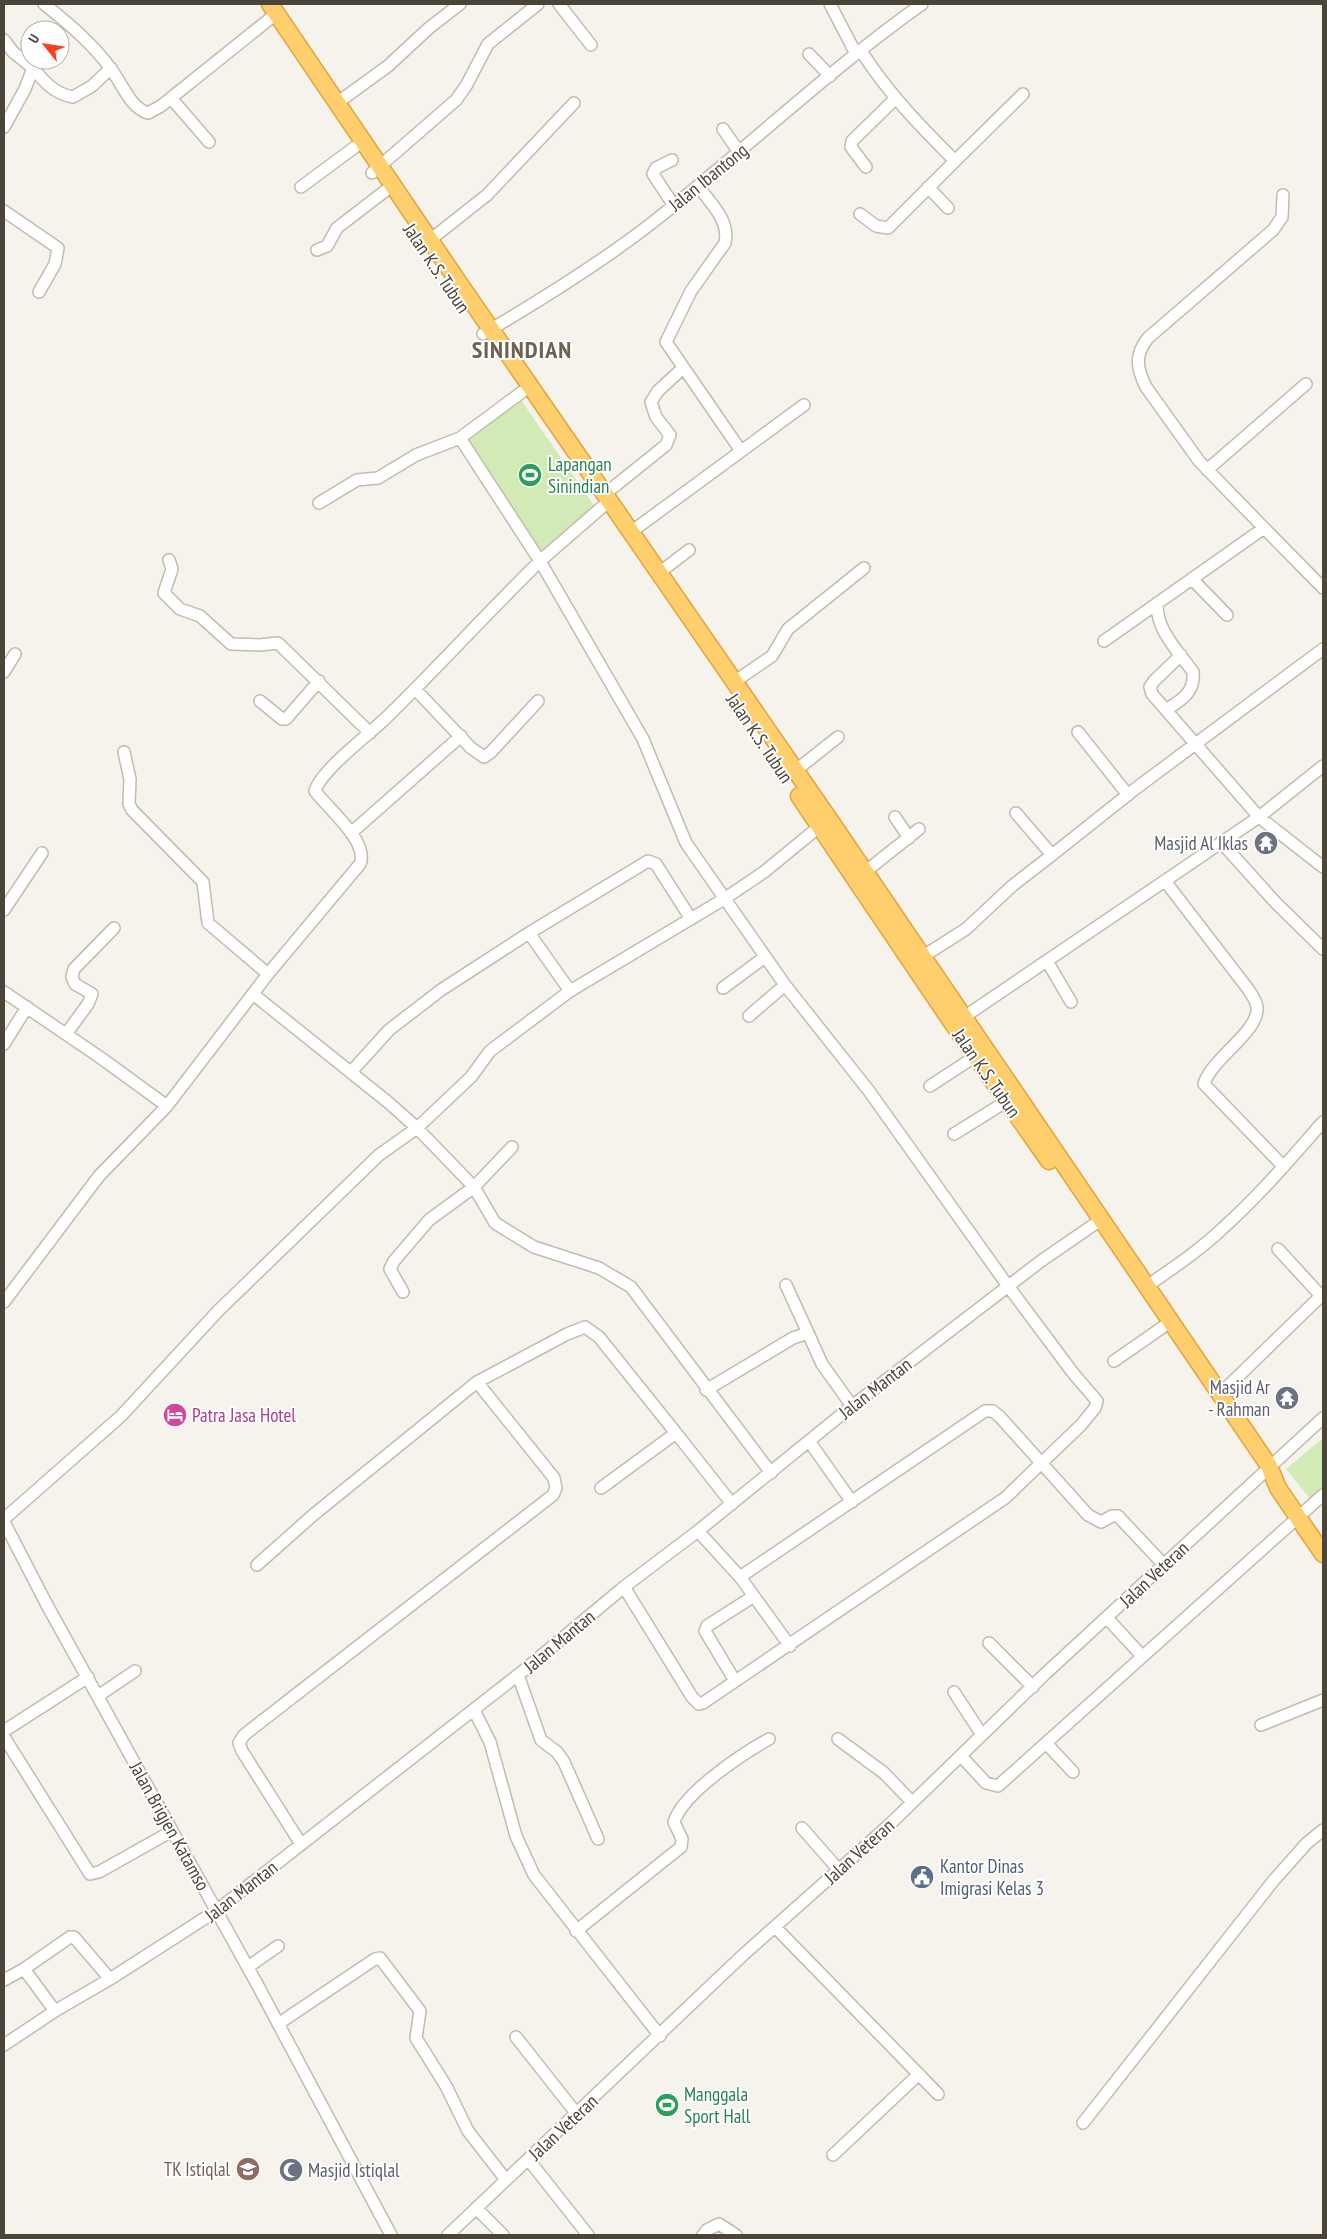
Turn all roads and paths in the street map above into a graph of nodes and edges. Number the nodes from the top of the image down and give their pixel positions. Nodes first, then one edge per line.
1 (44, 4) edge
2 (258, 4) edge
3 (460, 4) edge
4 (538, 4) edge
5 (559, 4) edge
6 (830, 4) edge
7 (922, 4) edge
8 (272, 12) edge
9 (4, 40) edge
10 (590, 45) dead end
11 (859, 53) junction
12 (809, 54) dead end
13 (20, 58) edge
14 (111, 68) junction
15 (32, 70) edge
16 (35, 70) edge
17 (830, 76) junction
18 (1022, 94) dead end
19 (171, 98) junction
20 (895, 99) junction
21 (337, 103) junction
22 (574, 103) dead end
23 (4, 126) edge
24 (723, 129) dead end
25 (209, 142) dead end
26 (355, 147) junction
27 (739, 152) junction
28 (672, 160) dead end
29 (955, 161) junction
30 (866, 166) dead end
31 (376, 169) junction
32 (300, 186) dead end
33 (698, 186) junction
34 (928, 187) junction
35 (1283, 195) dead end
36 (393, 196) junction
37 (674, 206) junction
38 (948, 208) dead end
39 (4, 210) edge
40 (860, 214) dead end
41 (430, 240) junction
42 (317, 250) dead end
43 (39, 292) dead end
44 (487, 331) junction
45 (683, 368) junction
46 (1306, 384) dead end
47 (522, 392) junction
48 (804, 406) dead end
49 (460, 438) junction
50 (741, 451) junction
51 (1207, 470) junction
52 (605, 501) junction
53 (319, 503) dead end
54 (1264, 528) junction
55 (631, 532) junction
56 (689, 550) dead end
57 (169, 560) dead end
58 (540, 561) junction
59 (864, 568) dead end
60 (659, 573) junction
61 (1193, 580) junction
62 (1323, 588) edge
63 (1157, 604) junction
64 (1227, 615) dead end
65 (1104, 641) dead end
66 (1323, 649) edge
67 (15, 654) dead end
68 (1181, 655) junction
69 (4, 672) edge
70 (319, 682) junction
71 (734, 682) junction
72 (415, 689) junction
73 (260, 701) dead end
74 (538, 701) dead end
75 (1166, 710) junction
76 (1078, 732) dead end
77 (370, 733) junction
78 (461, 736) junction
79 (838, 737) dead end
80 (1196, 745) junction
81 (124, 752) dead end
82 (1323, 766) edge
83 (795, 771) junction
84 (1128, 795) junction
85 (1016, 813) dead end
86 (895, 817) dead end
87 (1259, 817) junction
88 (824, 823) junction
89 (919, 829) dead end
90 (351, 832) junction
91 (909, 838) junction
92 (1222, 842) junction
93 (42, 853) dead end
94 (1052, 855) junction
95 (1323, 867) edge
96 (865, 872) junction
97 (1165, 881) junction
98 (724, 899) junction
99 (4, 910) edge
100 (691, 918) junction
101 (114, 928) dead end
102 (529, 933) junction
103 (1323, 949) edge
104 (765, 957) junction
105 (922, 957) junction
106 (1047, 962) junction
107 (268, 974) junction
108 (785, 984) junction
109 (723, 988) dead end
110 (570, 991) junction
111 (4, 992) edge
112 (253, 994) junction
113 (1071, 1002) dead end
114 (27, 1007) junction
115 (749, 1016) dead end
116 (964, 1017) junction
117 (66, 1034) junction
118 (4, 1044) edge
119 (976, 1056) junction
120 (351, 1072) junction
121 (930, 1086) dead end
122 (1007, 1101) junction
123 (167, 1106) junction
124 (1323, 1122) edge
125 (416, 1128) junction
126 (954, 1134) dead end
127 (512, 1147) dead end
128 (1283, 1166) junction
129 (474, 1187) junction
130 (1098, 1222) junction
131 (1278, 1249) dead end
132 (786, 1285) dead end
133 (1008, 1286) junction
134 (1147, 1286) junction
135 (403, 1292) dead end
136 (1322, 1295) edge
137 (4, 1302) edge
138 (1163, 1327) junction
139 (808, 1333) junction
140 (1114, 1361) dead end
141 (477, 1382) junction
142 (706, 1390) junction
143 (1220, 1394) junction
144 (852, 1406) junction
145 (1323, 1418) edge
146 (676, 1433) junction
147 (809, 1441) junction
148 (1041, 1465) junction
149 (1266, 1469) junction
150 (771, 1472) junction
151 (601, 1488) dead end
152 (1323, 1494) edge
153 (852, 1502) junction
154 (732, 1504) junction
155 (1298, 1516) junction
156 (4, 1521) edge
157 (698, 1531) junction
158 (1323, 1554) edge
159 (257, 1565) dead end
160 (1164, 1565) junction
161 (740, 1577) junction
162 (624, 1587) junction
163 (754, 1596) junction
164 (1106, 1618) junction
165 (988, 1643) dead end
166 (790, 1646) junction
167 (1142, 1656) junction
168 (135, 1671) dead end
169 (518, 1675) junction
170 (88, 1677) junction
171 (735, 1681) junction
172 (1033, 1686) junction
173 (954, 1692) dead end
174 (98, 1696) junction
175 (1323, 1700) edge
176 (474, 1710) junction
177 (1261, 1725) dead end
178 (4, 1731) edge
179 (982, 1735) junction
180 (4, 1737) edge
181 (769, 1739) dead end
182 (838, 1739) dead end
183 (1046, 1743) junction
184 (961, 1756) junction
185 (1073, 1772) dead end
186 (912, 1802) junction
187 (802, 1828) dead end
188 (1323, 1830) edge
189 (172, 1831) junction
190 (598, 1839) dead end
191 (300, 1844) junction
192 (838, 1869) junction
193 (216, 1911) junction
194 (775, 1927) junction
195 (576, 1931) junction
196 (278, 1946) dead end
197 (248, 1967) junction
198 (24, 1969) junction
199 (110, 1979) junction
200 (4, 1980) edge
201 (55, 2011) junction
202 (278, 2024) junction
203 (660, 2036) junction
204 (516, 2037) dead end
205 (4, 2046) edge
206 (918, 2074) junction
207 (938, 2094) dead end
208 (576, 2114) junction
209 (1083, 2124) dead end
210 (833, 2155) dead end
211 (528, 2159) junction
212 (506, 2180) junction
213 (476, 2208) junction
214 (391, 2235) edge
215 (448, 2235) edge
216 (503, 2235) edge
217 (588, 2235) edge
218 (703, 2235) edge
219 (736, 2235) edge

1 - 14 street
2 - 8 highway, Jalan K.S. Tubun
3 - 21 street
4 - 31 street
5 - 10 street
6 - 11 street
7 - 11 street, Jalan Ibantong
8 - 19 street
8 - 21 highway, Jalan K.S. Tubun
8 - 26 highway, Jalan K.S. Tubun
9 - 13 street
11 - 17 street, Jalan Ibantong
11 - 20 street
12 - 17 street
14 - 16 street
14 - 19 street
15 - 23 street
17 - 27 street, Jalan Ibantong
18 - 29 street
19 - 25 street
20 - 29 street
20 - 30 street
21 - 31 highway, Jalan K.S. Tubun
22 - 41 street
24 - 27 street
26 - 31 highway, Jalan K.S. Tubun
26 - 32 street
27 - 33 street, Jalan Ibantong
28 - 37 street
29 - 34 street
31 - 36 highway, Jalan K.S. Tubun
33 - 37 street, Jalan Ibantong
33 - 45 street
34 - 38 street
34 - 40 street
35 - 51 street
36 - 41 highway, Jalan K.S. Tubun
36 - 42 street
36 - 44 highway, Jalan K.S. Tubun
37 - 44 street, Jalan Ibantong
39 - 43 street
41 - 44 highway, Jalan K.S. Tubun
44 - 47 highway, Jalan K.S. Tubun
44 - 52 highway, Jalan K.S. Tubun
45 - 50 street
45 - 52 street
46 - 51 street
47 - 49 street
47 - 52 highway, Jalan K.S. Tubun
48 - 50 street
49 - 53 street
49 - 58 street
50 - 55 street
51 - 54 street
52 - 55 highway, Jalan K.S. Tubun
52 - 58 street
52 - 88 highway, Jalan K.S. Tubun
54 - 61 street
54 - 62 street
55 - 60 highway, Jalan K.S. Tubun
56 - 60 street
57 - 70 street
58 - 72 street
58 - 98 street
59 - 71 street
60 - 71 highway, Jalan K.S. Tubun
61 - 63 street
61 - 64 street
63 - 65 street
63 - 68 street
66 - 80 street
67 - 69 street
68 - 75 street
68 - 75 street
70 - 73 street
70 - 77 street
71 - 83 highway, Jalan K.S. Tubun
72 - 77 street
72 - 78 street
74 - 78 street
75 - 80 street
76 - 84 street
77 - 90 street
78 - 90 street
79 - 83 street
80 - 84 street
80 - 87 street
81 - 107 street
82 - 87 street
83 - 88 highway, Jalan K.S. Tubun
84 - 94 street
85 - 94 street
86 - 91 street
87 - 92 street
87 - 95 street
88 - 96 highway, Jalan K.S. Tubun
88 - 98 street
88 - 119 highway, Jalan K.S. Tubun
89 - 91 street
90 - 107 street
91 - 96 street
92 - 97 street
92 - 103 street
93 - 99 street
94 - 105 street
96 - 105 highway, Jalan K.S. Tubun
97 - 106 street
97 - 128 street
98 - 100 street
98 - 104 street
100 - 102 street
100 - 110 street
101 - 117 street
102 - 110 street
102 - 120 street
104 - 108 street
104 - 109 street
105 - 116 highway, Jalan K.S. Tubun
106 - 113 street
106 - 116 street
107 - 112 street
108 - 115 street
108 - 133 street
110 - 125 street
111 - 114 street
112 - 120 street
112 - 123 street
114 - 117 street
114 - 118 street
116 - 130 highway, Jalan K.S. Tubun
117 - 123 street
119 - 121 street
119 - 122 highway, Jalan K.S. Tubun
120 - 125 street
122 - 126 street
122 - 130 highway, Jalan K.S. Tubun
123 - 137 street
124 - 128 street
125 - 129 street
125 - 156 street
127 - 129 street
128 - 134 street
129 - 135 street
129 - 142 street
130 - 133 street, Jalan Mantan
130 - 134 highway, Jalan K.S. Tubun
130 - 138 highway, Jalan K.S. Tubun
131 - 136 street
132 - 139 street
133 - 144 street, Jalan Mantan
133 - 148 street
134 - 143 highway, Jalan K.S. Tubun
136 - 143 street
138 - 140 street
138 - 149 highway, Jalan K.S. Tubun
139 - 142 street
139 - 144 street
141 - 146 street
141 - 159 street
141 - 191 street
142 - 150 street
143 - 149 highway, Jalan K.S. Tubun
144 - 147 street, Jalan Mantan
145 - 149 street, Jalan Veteran
146 - 151 street
146 - 154 street
147 - 150 street, Jalan Mantan
147 - 153 street
148 - 153 street
148 - 160 street
148 - 166 street
149 - 155 highway
149 - 160 street, Jalan Veteran
150 - 154 street, Jalan Mantan
152 - 155 street
153 - 161 street
154 - 157 street, Jalan Mantan
155 - 158 highway
155 - 167 street
156 - 170 street, Jalan Brigjen Katamso
157 - 161 street
157 - 162 street, Jalan Mantan
160 - 164 street, Jalan Veteran
161 - 163 street
162 - 169 street, Jalan Mantan
162 - 171 street
163 - 166 street
163 - 171 street
164 - 167 street
164 - 172 street, Jalan Veteran
165 - 172 street
166 - 171 street
167 - 183 street
168 - 174 street
169 - 176 street, Jalan Mantan
169 - 190 street
170 - 174 street, Jalan Brigjen Katamso
170 - 178 street
172 - 179 street, Jalan Veteran
173 - 179 street
174 - 189 street, Jalan Brigjen Katamso
175 - 177 street
176 - 191 street, Jalan Mantan
176 - 195 street
179 - 184 street, Jalan Veteran
180 - 189 street
181 - 195 street
182 - 186 street
183 - 184 street
183 - 185 street
184 - 186 street, Jalan Veteran
186 - 192 street, Jalan Veteran
187 - 192 street
188 - 209 street
189 - 193 street, Jalan Brigjen Katamso
191 - 193 street, Jalan Mantan
192 - 194 street, Jalan Veteran
193 - 197 street, Jalan Brigjen Katamso
193 - 199 street, Jalan Mantan
194 - 203 street, Jalan Veteran
194 - 206 street
195 - 203 street
196 - 197 street
197 - 202 street, Jalan Brigjen Katamso
198 - 199 street
198 - 200 street
198 - 201 street
199 - 201 street, Jalan Mantan
201 - 205 street, Jalan Mantan
202 - 212 street
202 - 214 street, Jalan Brigjen Katamso
203 - 208 street, Jalan Veteran
204 - 208 street
206 - 207 street
206 - 210 street
208 - 211 street, Jalan Veteran
211 - 212 street, Jalan Veteran
211 - 217 street
212 - 213 street, Jalan Veteran
213 - 215 street, Jalan Veteran
213 - 216 street
218 - 219 street

